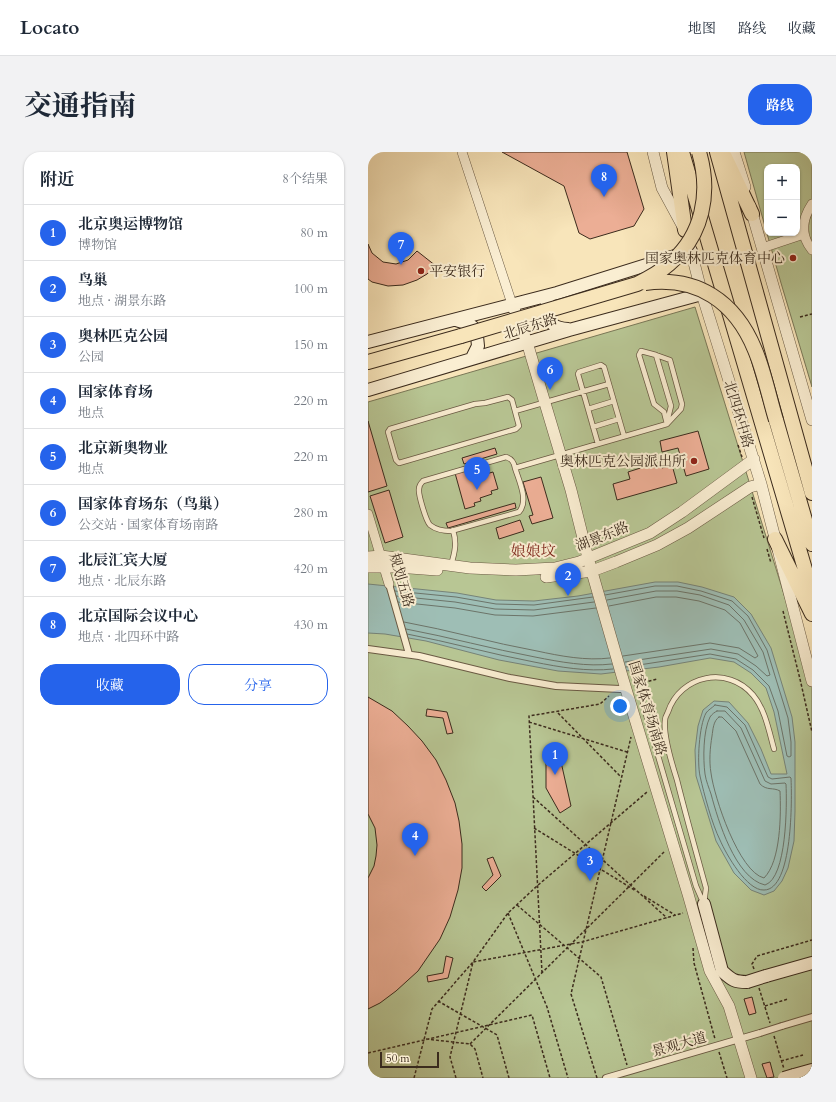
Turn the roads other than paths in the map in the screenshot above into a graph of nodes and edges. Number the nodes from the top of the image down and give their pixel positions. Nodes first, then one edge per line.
1 (462, 152) edge
2 (653, 152) edge
3 (674, 152) edge
4 (682, 152) edge
5 (699, 152) edge
6 (717, 152) edge
7 (723, 152) edge
8 (734, 152) edge
9 (812, 204) edge
10 (752, 214) junction
11 (685, 230) junction
12 (804, 234) junction
13 (762, 248) junction
14 (812, 250) edge
15 (691, 251) junction
16 (637, 284) junction
17 (557, 293) junction
18 (702, 294) junction
19 (512, 304) junction
20 (454, 320) junction
21 (569, 330) junction
22 (368, 342) edge
23 (527, 342) junction
24 (656, 355) junction
25 (472, 358) junction
26 (368, 362) edge
27 (609, 384) junction
28 (368, 390) edge
29 (583, 392) junction
30 (614, 401) junction
31 (545, 404) junction
32 (588, 409) junction
33 (515, 411) junction
34 (619, 419) junction
35 (812, 420) edge
36 (666, 424) junction
37 (593, 427) junction
38 (624, 436) junction
39 (598, 444) junction
40 (560, 455) junction
41 (754, 459) junction
42 (515, 468) junction
43 (761, 484) junction
44 (812, 493) edge
45 (368, 514) edge
46 (453, 530) junction
47 (768, 541) junction
48 (812, 544) edge
49 (368, 557) edge
50 (588, 558) junction
51 (383, 561) junction
52 (451, 565) junction
53 (368, 567) edge
54 (592, 571) junction
55 (389, 584) joint
56 (812, 593) edge
57 (812, 614) edge
58 (368, 649) edge
59 (409, 654) junction
60 (812, 681) edge
61 (623, 688) junction
62 (643, 704) dead end
63 (774, 749) dead end
64 (688, 894) junction
65 (704, 904) junction
66 (812, 963) edge
67 (812, 1017) edge
68 (740, 1039) junction
69 (812, 1070) edge
70 (788, 1075) edge
71 (606, 1078) edge
72 (751, 1078) edge

1 - 19 street
2 - 11 street, 北四环中路
3 - 11 highway
4 - 56 highway, 北四环中路
5 - 16 highway, bridge
6 - 44 highway
7 - 10 highway
8 - 10 street
9 - 12 street
10 - 13 street
11 - 15 street, 北四环中路
12 - 13 street
12 - 14 street
13 - 35 street
15 - 17 main road, 北辰东路
15 - 18 street, 北四环中路
16 - 26 highway, bridge
16 - 48 highway, bridge
17 - 19 main road, 北辰东路
17 - 21 main road
18 - 21 main road, 北辰东路
18 - 41 street, 北四环中路
19 - 20 main road, 北辰东路
19 - 23 street, 国家体育场南路
20 - 22 main road, 北辰东路
20 - 25 main road
21 - 23 main road, 北辰东路
23 - 25 main road, 北辰东路
23 - 31 street, 国家体育场南路
24 - 36 lane
24 - 36 lane
24 - 36 lane
25 - 28 main road, 北辰东路
27 - 29 lane
27 - 29 lane
27 - 30 lane
29 - 31 lane
29 - 32 lane
30 - 32 lane
30 - 34 lane
31 - 33 lane
31 - 40 street, 国家体育场南路
32 - 37 lane
33 - 33 lane
34 - 37 lane
34 - 38 lane
36 - 38 lane
37 - 39 lane
38 - 39 lane
39 - 40 lane
40 - 42 lane
40 - 50 street, 国家体育场南路
41 - 43 street, 北四环中路
41 - 50 street, 湖景东路
42 - 46 lane
42 - 46 lane
43 - 47 street, 北四环中路
43 - 54 street, 湖景东路
45 - 51 street, 规划五路
46 - 52 lane
47 - 57 highway
47 - 60 street, 北四环中路
49 - 51 street, 湖景东路
50 - 52 street, 湖景东路
50 - 54 street, 国家体育场南路
51 - 52 street, 湖景东路
51 - 53 street, 湖景东路
51 - 54 street, 湖景东路
51 - 55 street, 规划五路
54 - 61 street, 国家体育场南路
55 - 59 street, 规划五路
58 - 59 street
59 - 61 street
61 - 64 street, 国家体育场南路
62 - 65 lane
63 - 65 lane
64 - 65 street
64 - 68 street, 国家体育场南路
65 - 66 main road
67 - 68 street, 景观大道, bridge
68 - 71 street, 景观大道
68 - 72 street, 国家体育场南路
69 - 70 main road

